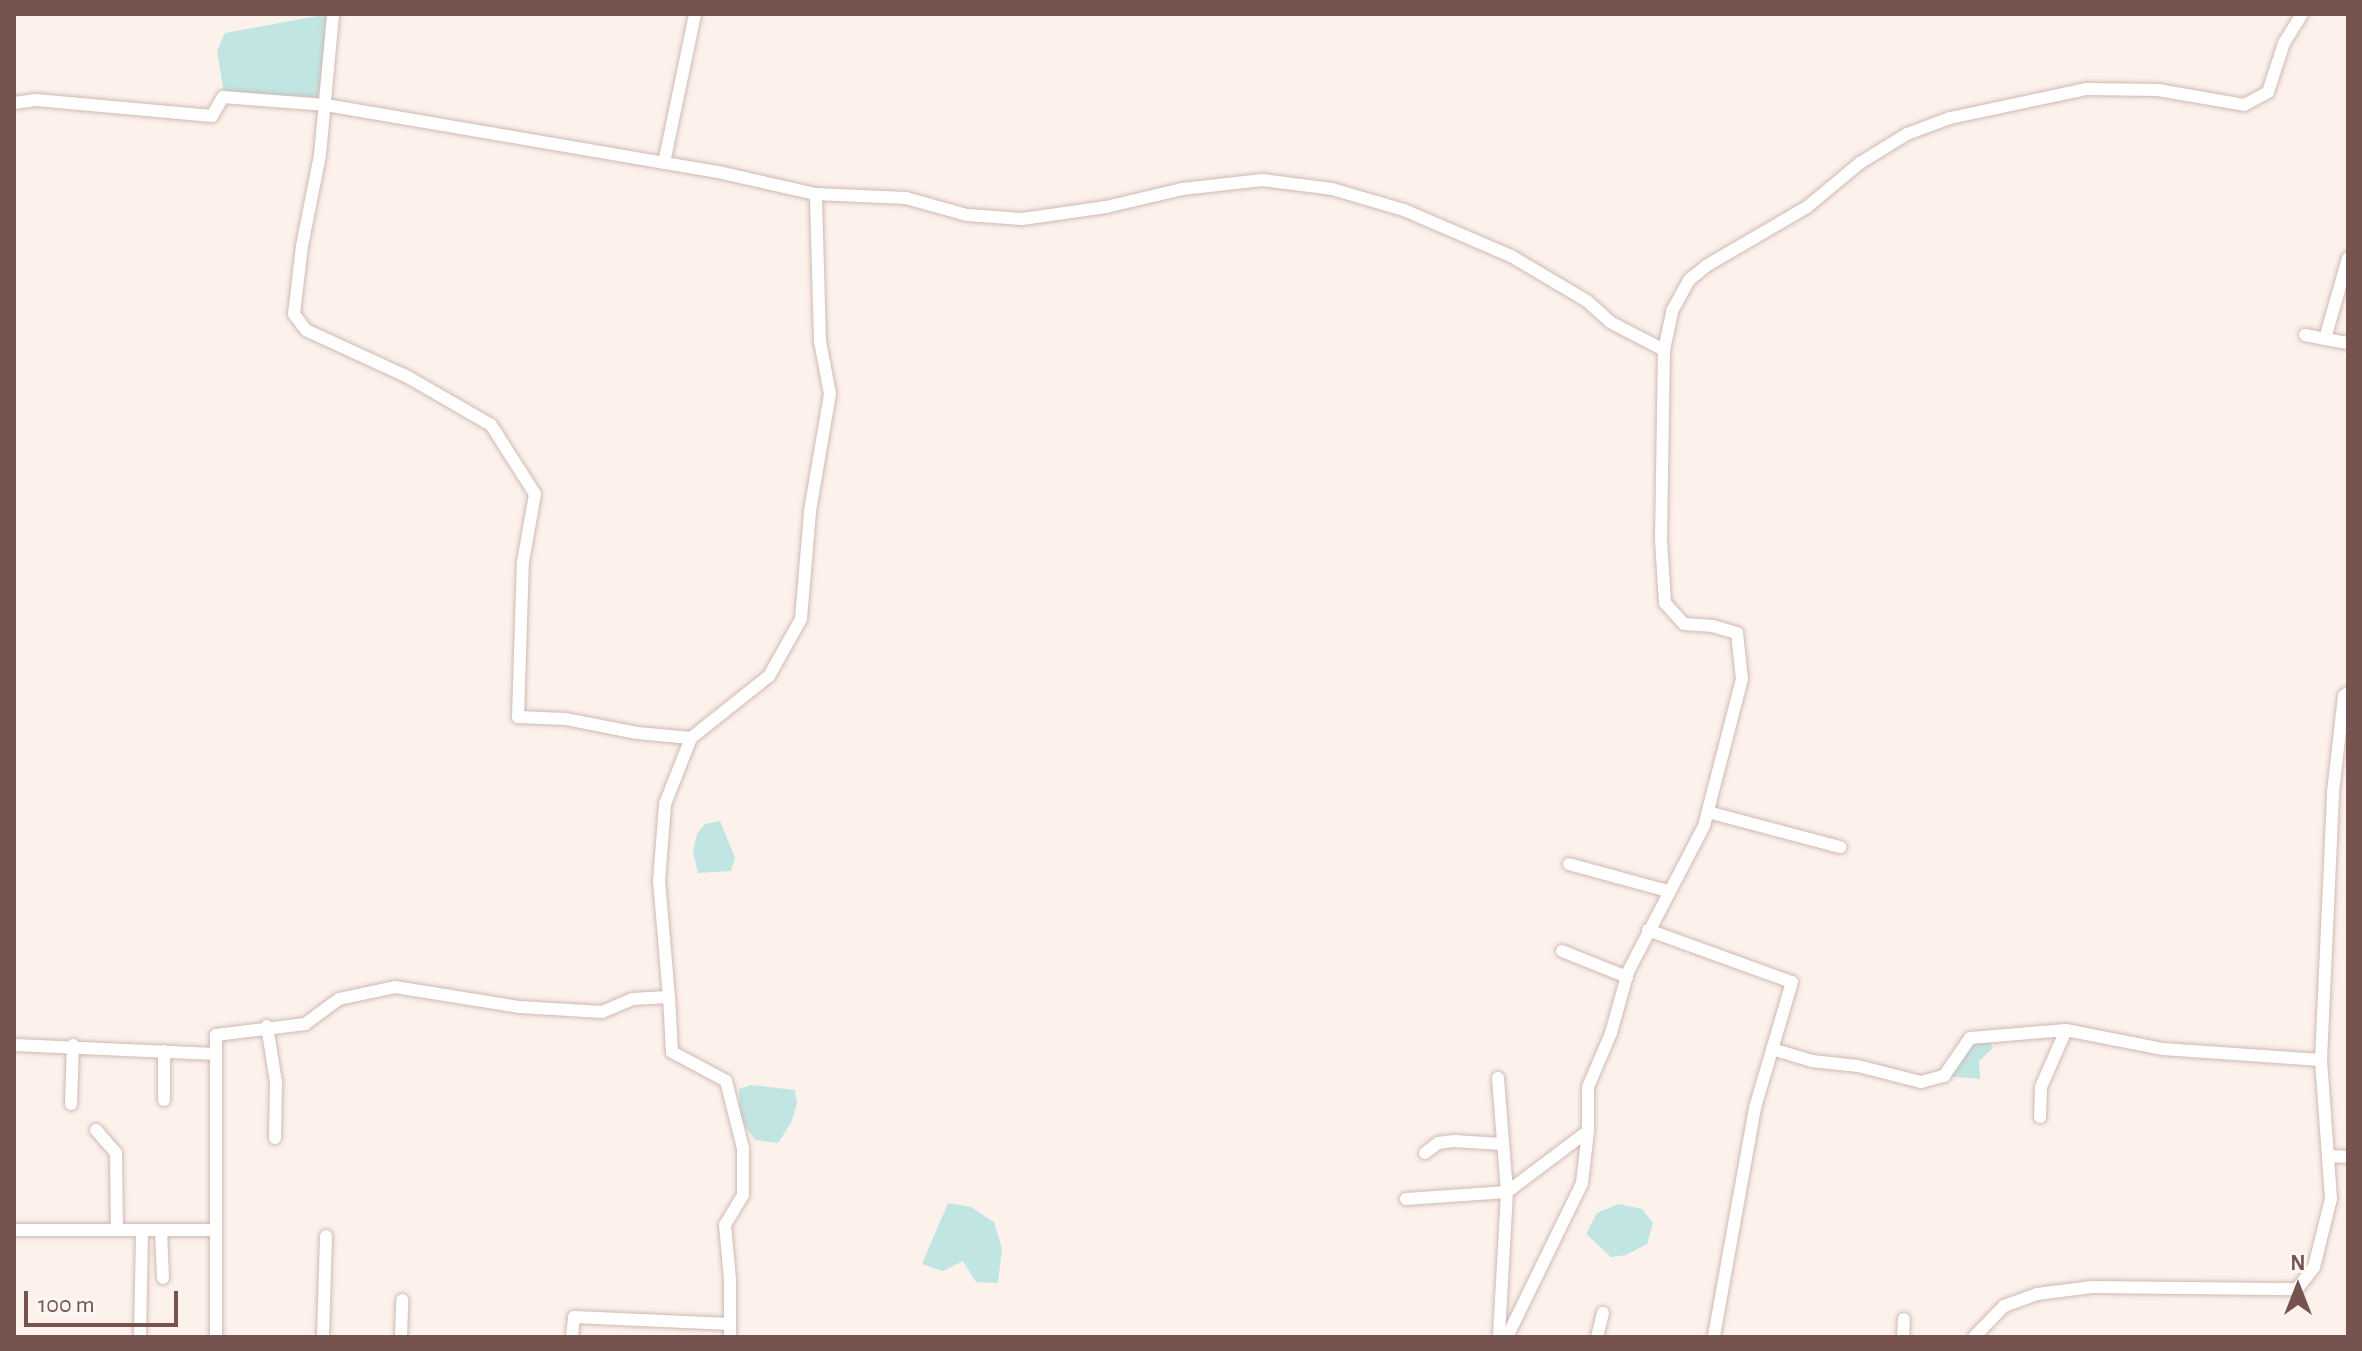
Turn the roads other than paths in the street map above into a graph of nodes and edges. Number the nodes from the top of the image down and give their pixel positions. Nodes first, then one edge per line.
1 (333, 14) edge
2 (695, 14) edge
3 (2302, 14) edge
4 (14, 103) edge
5 (326, 105) junction
6 (664, 163) junction
7 (816, 194) junction
8 (2348, 258) edge
9 (2305, 335) dead end
10 (2325, 339) junction
11 (2348, 343) edge
12 (1664, 350) junction
13 (2348, 693) edge
14 (691, 738) junction
15 (1708, 812) junction
16 (1840, 847) dead end
17 (1569, 864) dead end
18 (1668, 891) junction
19 (1648, 930) junction
20 (1562, 951) dead end
21 (1627, 977) junction
22 (669, 997) junction
23 (267, 1026) junction
24 (2066, 1030) junction
25 (14, 1045) edge
26 (73, 1045) junction
27 (1772, 1049) junction
28 (164, 1051) junction
29 (215, 1054) junction
30 (2321, 1060) junction
31 (1498, 1078) dead end
32 (164, 1100) dead end
33 (71, 1104) dead end
34 (2040, 1117) dead end
35 (96, 1130) dead end
36 (1588, 1131) junction
37 (275, 1138) dead end
38 (1501, 1144) junction
39 (1425, 1153) dead end
40 (2329, 1156) junction
41 (2348, 1157) edge
42 (1507, 1192) junction
43 (1406, 1199) dead end
44 (14, 1230) edge
45 (117, 1230) junction
46 (142, 1230) junction
47 (161, 1230) junction
48 (216, 1230) junction
49 (326, 1236) dead end
50 (163, 1278) dead end
51 (402, 1300) dead end
52 (1603, 1313) dead end
53 (1904, 1319) dead end
54 (730, 1331) edge
55 (140, 1337) edge
56 (216, 1337) edge
57 (323, 1337) edge
58 (401, 1337) edge
59 (572, 1337) edge
60 (1499, 1337) edge
61 (1507, 1337) edge
62 (1597, 1337) edge
63 (1714, 1337) edge
64 (1903, 1337) edge
65 (1974, 1337) edge

1 - 5 street
2 - 6 street
3 - 12 street
4 - 5 street
5 - 6 street
5 - 14 street
6 - 7 street
7 - 12 street
7 - 14 street
8 - 10 street
9 - 10 street
10 - 11 street
12 - 15 street
13 - 30 street
14 - 22 street
15 - 16 street
15 - 18 street
17 - 18 street
18 - 19 street
19 - 21 street
19 - 27 street
20 - 21 street
21 - 36 street
22 - 23 street
22 - 54 street
23 - 29 street
23 - 37 street
24 - 27 street
24 - 30 street
24 - 34 street
25 - 26 street
26 - 28 street
26 - 33 street
27 - 63 street
28 - 29 street
28 - 32 street
29 - 48 street
30 - 40 street
31 - 38 street
35 - 45 street
36 - 42 street
36 - 61 street
38 - 39 street
38 - 42 street
40 - 41 street
40 - 65 street
42 - 43 street
42 - 60 street
44 - 45 street
45 - 46 street
46 - 47 street
46 - 55 street
47 - 48 street
47 - 50 street
48 - 56 street
49 - 57 street
51 - 58 street
52 - 62 street
53 - 64 street
54 - 59 street

